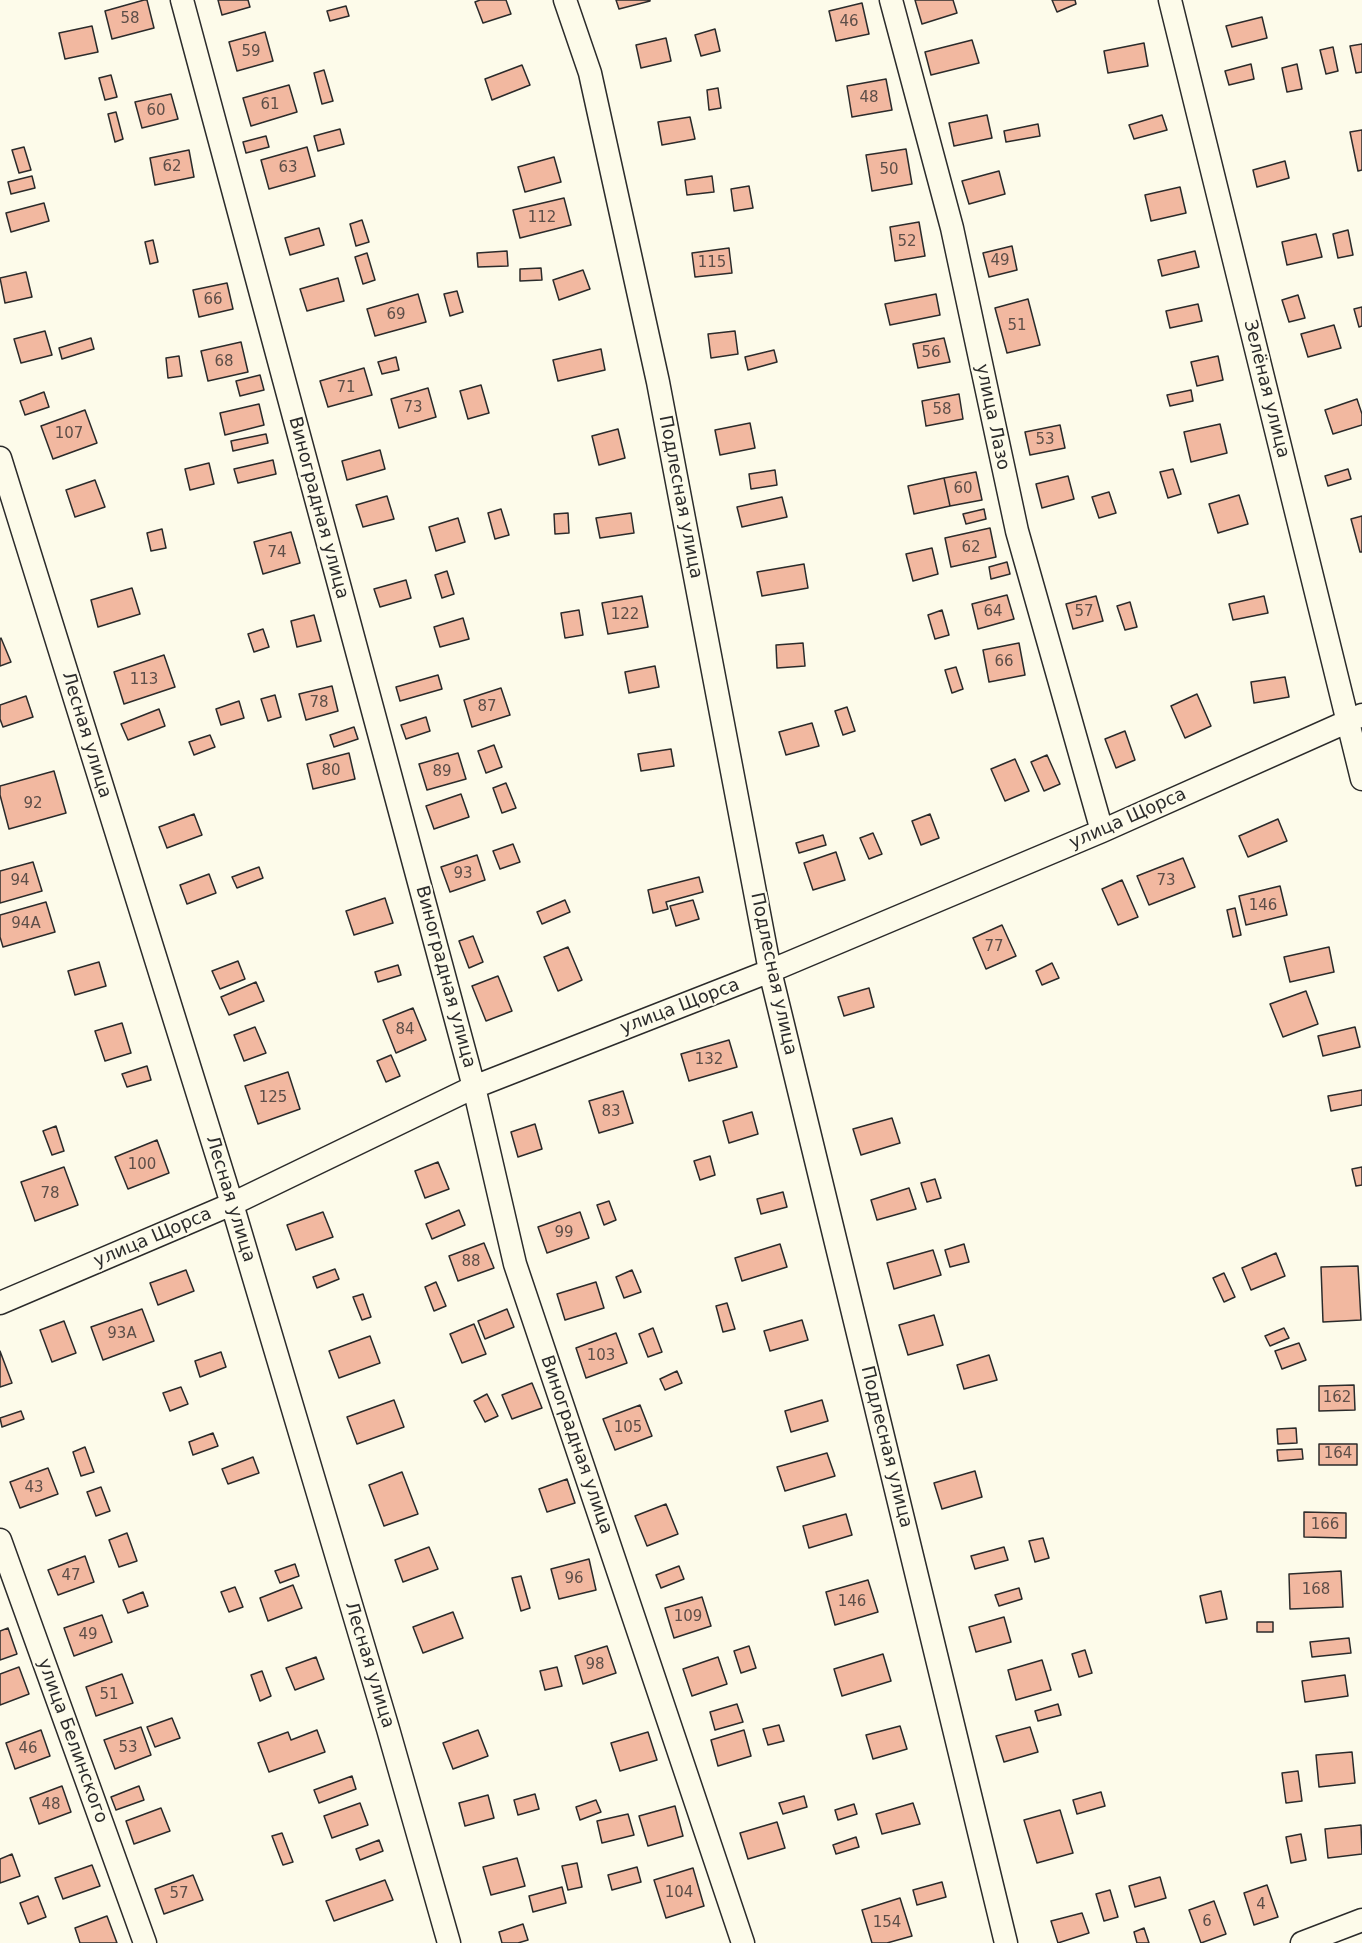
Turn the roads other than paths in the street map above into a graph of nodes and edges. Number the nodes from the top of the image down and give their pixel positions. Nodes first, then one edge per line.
1 (182, 0) edge
2 (565, 0) edge
3 (891, 0) edge
4 (1170, 0) edge
5 (0, 458) edge
6 (1355, 719) edge
7 (1362, 779) edge
8 (1102, 831) junction
9 (770, 971) junction
10 (474, 1087) junction
11 (232, 1204) junction
12 (0, 1303) edge
13 (0, 1540) edge
14 (1362, 1920) edge
15 (145, 1943) edge
16 (449, 1943) edge
17 (743, 1943) edge
18 (1006, 1943) edge
19 (1302, 1943) edge

1 - 10 street, Виноградная улица
2 - 9 street, Подлесная улица
3 - 8 street, улица Лазо
4 - 6 street, Зелёная улица
5 - 11 street, Лесная улица
6 - 7 street, Зелёная улица
6 - 8 street, улица Щорса
8 - 9 street, улица Щорса
9 - 10 street, улица Щорса
9 - 18 street, Подлесная улица
10 - 11 street, улица Щорса
10 - 17 street, Виноградная улица
11 - 12 street, улица Щорса
11 - 16 street, Лесная улица
13 - 15 street, улица Белинского
14 - 19 street

